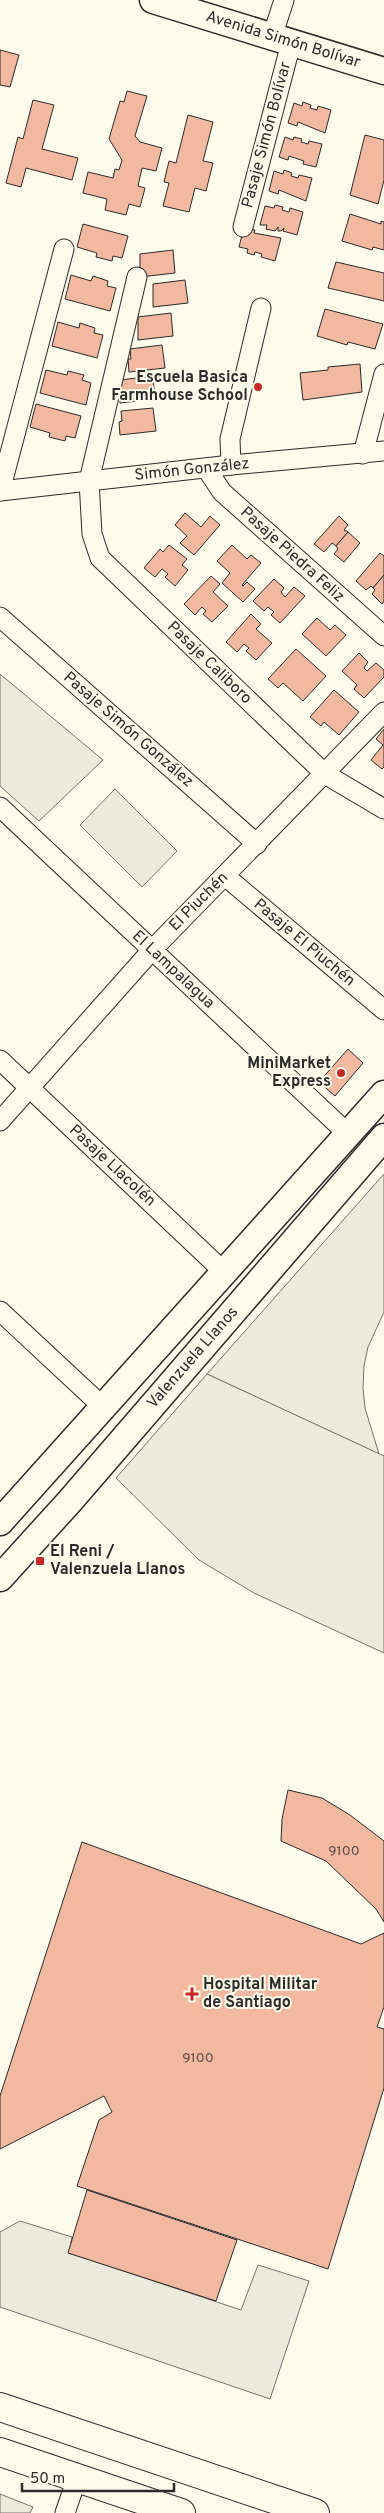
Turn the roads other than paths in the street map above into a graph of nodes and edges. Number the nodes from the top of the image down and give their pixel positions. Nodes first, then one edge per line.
1 (153, 0) edge
2 (284, 0) edge
3 (282, 40) junction
4 (384, 71) edge
5 (243, 227) dead end
6 (64, 249) dead end
7 (137, 277) dead end
8 (261, 308) dead end
9 (384, 374) edge
10 (377, 454) edge
11 (232, 465) junction
12 (206, 468) junction
13 (89, 481) junction
14 (0, 491) edge
15 (0, 616) edge
16 (384, 636) edge
17 (384, 712) edge
18 (325, 774) junction
19 (0, 807) edge
20 (384, 809) edge
21 (257, 844) junction
22 (224, 876) junction
23 (152, 950) junction
24 (384, 1010) edge
25 (0, 1060) edge
26 (29, 1088) junction
27 (384, 1094) edge
28 (0, 1121) edge
29 (347, 1133) junction
30 (384, 1137) edge
31 (224, 1272) junction
32 (0, 1311) edge
33 (102, 1406) junction
34 (0, 1522) edge
35 (0, 1578) edge
36 (0, 2407) edge
37 (0, 2452) edge
38 (77, 2478) junction
39 (65, 2513) edge
40 (181, 2513) edge
41 (315, 2513) edge

1 - 3 main road, Avenida Simón Bolívar
2 - 3 street, Pasaje Simón Bolívar
3 - 4 main road, Avenida Simón Bolívar
3 - 5 street, Pasaje Simón Bolívar
6 - 14 street
7 - 13 street
8 - 11 street
9 - 10 street
10 - 11 street, Simón González
11 - 12 street, Simón González
12 - 13 street, Simón González
12 - 16 street, Pasaje Piedra Feliz
13 - 14 street, Simón González
13 - 18 street, Pasaje Caliboro
15 - 21 street, Pasaje Simón González
17 - 18 street, El Piuchén
18 - 20 street, Pasaje Caliboro
18 - 21 street, El Piuchén
19 - 23 street, El Lampalagua
21 - 22 street, El Piuchén
22 - 23 street, El Piuchén
22 - 24 street, Pasaje El Piuchén
23 - 26 street, El Piuchén
23 - 29 street, El Lampalagua
25 - 26 street, Pasaje Llacolén
26 - 28 street, El Piuchén
26 - 31 street, Pasaje Llacolén
27 - 29 main road
29 - 31 main road
30 - 35 main road, Valenzuela Llanos
31 - 33 main road
32 - 33 street
33 - 34 main road
36 - 41 main road
37 - 38 main road
38 - 39 street
38 - 40 main road

